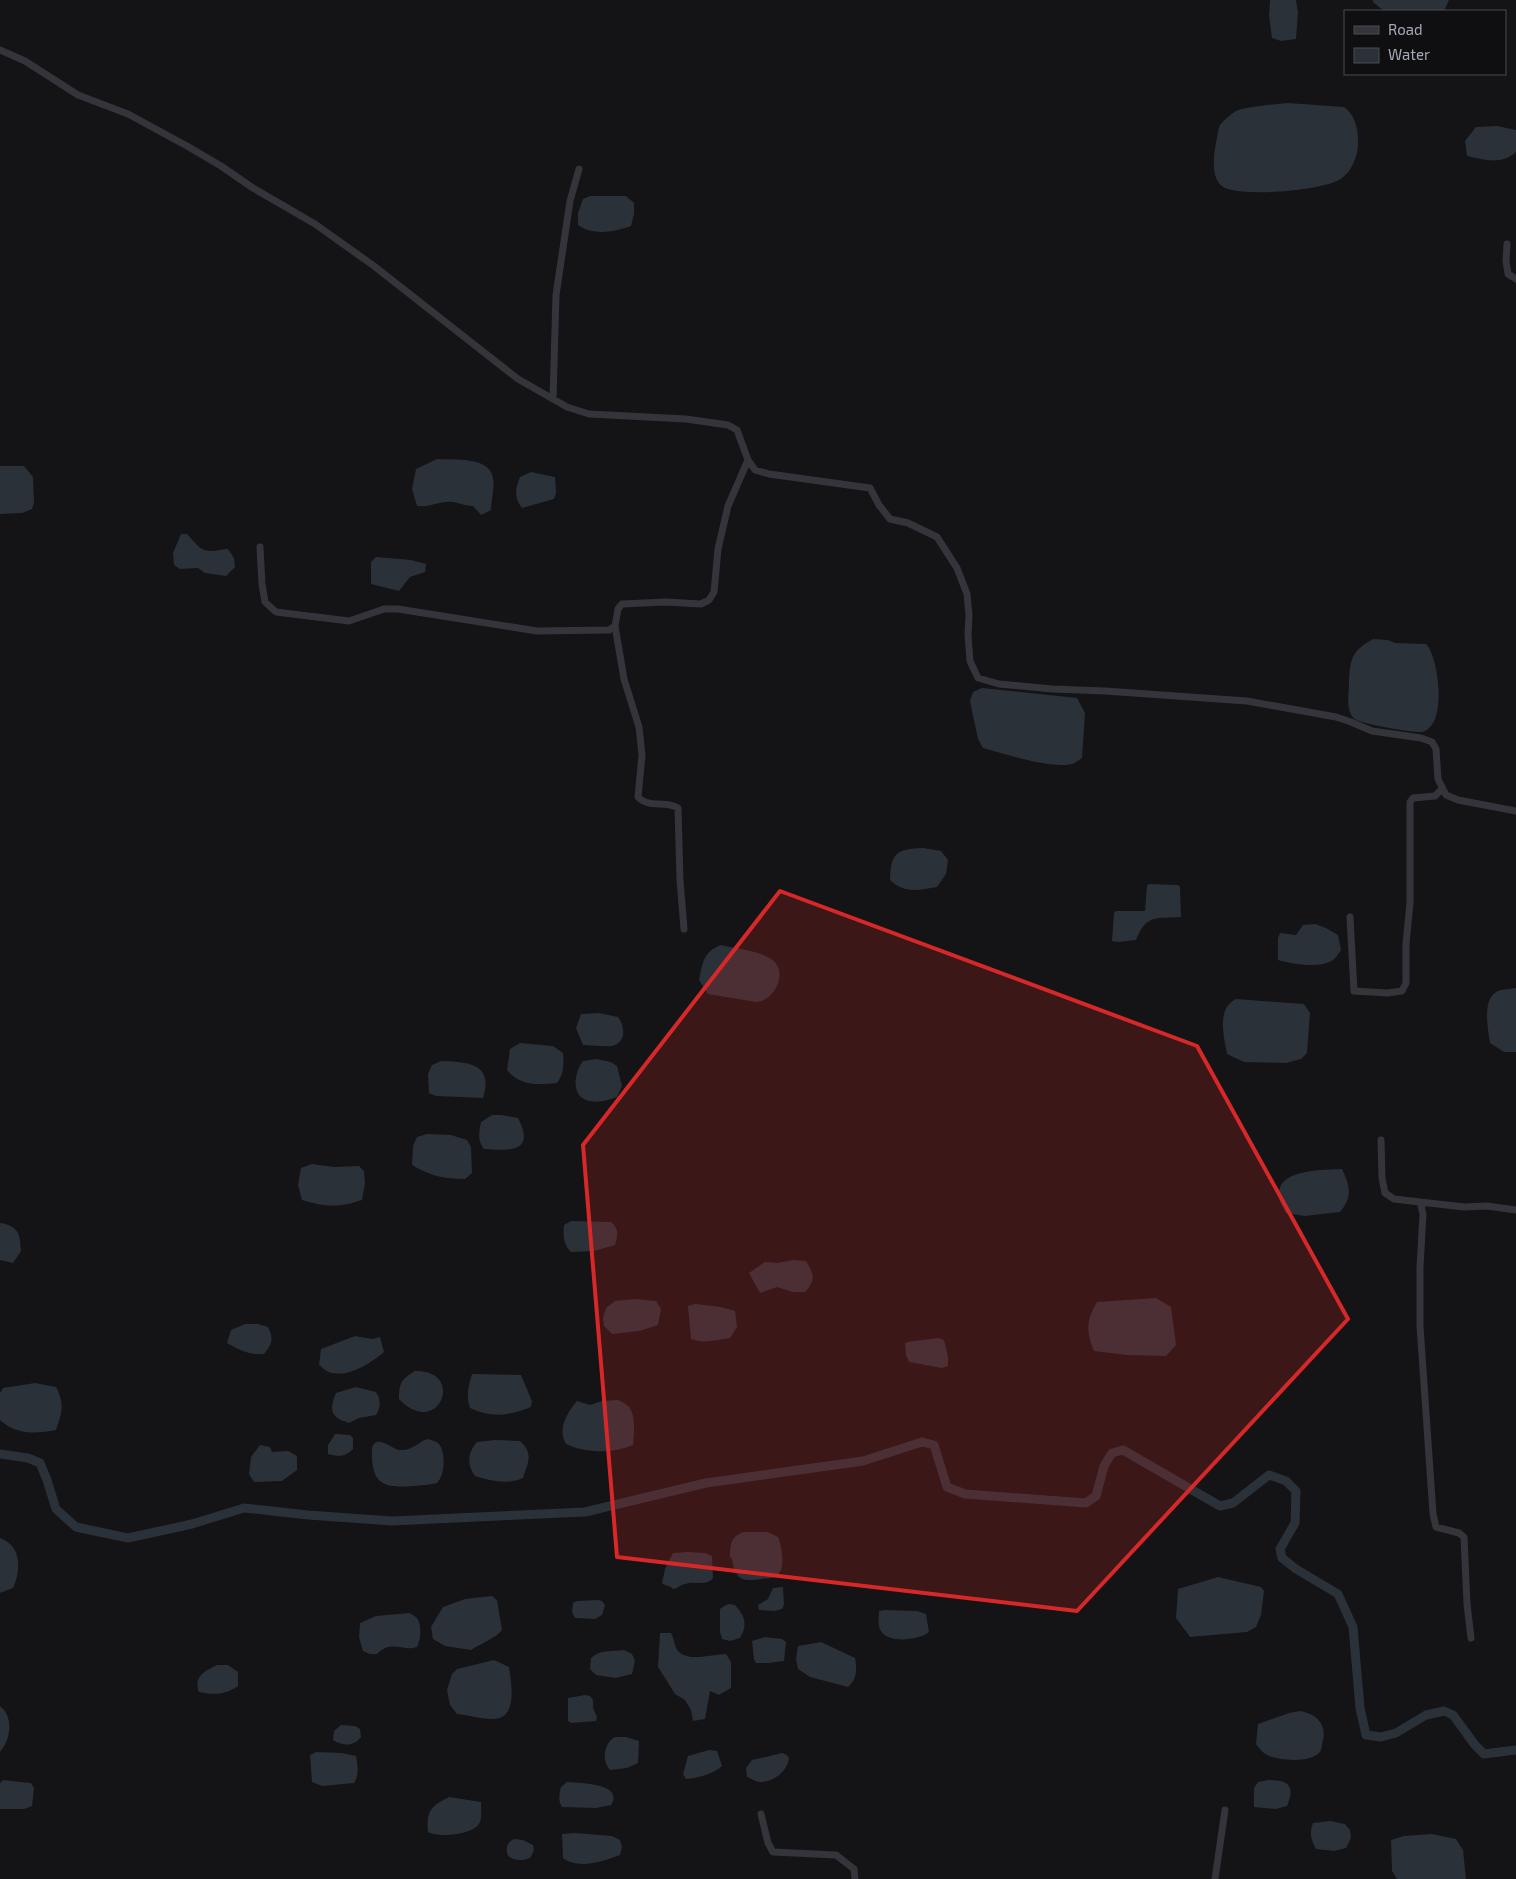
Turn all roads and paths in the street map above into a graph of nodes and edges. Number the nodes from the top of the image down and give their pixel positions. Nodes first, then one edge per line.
1 (0, 50) edge
2 (579, 169) dead end
3 (1507, 244) dead end
4 (1516, 278) edge
5 (553, 399) junction
6 (748, 460) junction
7 (260, 547) dead end
8 (614, 626) junction
9 (1442, 788) junction
10 (1516, 811) edge
11 (1350, 917) dead end
12 (684, 928) dead end
13 (1381, 1140) dead end
14 (1420, 1202) junction
15 (1516, 1210) edge
16 (1471, 1638) dead end
17 (1224, 1810) dead end
18 (761, 1814) dead end
19 (855, 1879) edge
20 (1215, 1879) edge

1 - 5 street
2 - 5 street
3 - 4 street
5 - 6 street
6 - 8 street
6 - 9 street
7 - 8 street
8 - 12 street
9 - 10 street
9 - 11 street
13 - 14 street
14 - 15 street
14 - 16 street
17 - 20 street
18 - 19 street

